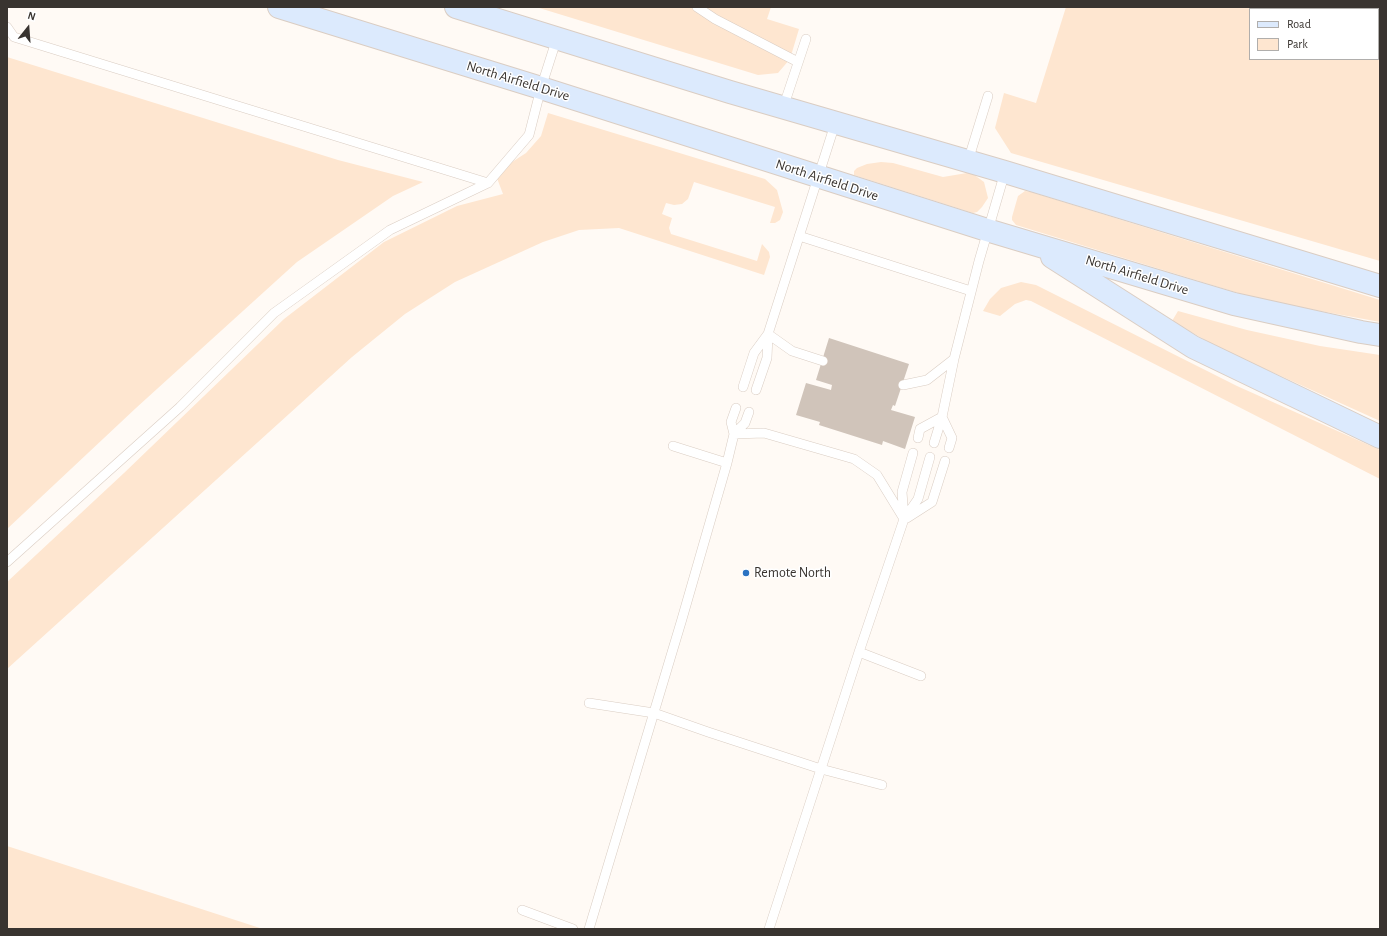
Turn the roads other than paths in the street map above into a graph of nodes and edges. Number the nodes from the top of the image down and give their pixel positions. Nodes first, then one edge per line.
1 (456, 7) edge
2 (697, 7) edge
3 (281, 8) edge
4 (7, 27) edge
5 (557, 38) junction
6 (806, 39) dead end
7 (798, 62) junction
8 (542, 88) junction
9 (988, 96) dead end
10 (783, 108) junction
11 (835, 124) junction
12 (968, 162) junction
13 (1005, 172) junction
14 (819, 177) junction
15 (488, 183) junction
16 (987, 230) junction
17 (799, 236) junction
18 (1031, 244) junction
19 (1380, 286) edge
20 (971, 291) junction
21 (768, 334) junction
22 (1380, 335) edge
23 (954, 360) junction
24 (823, 361) dead end
25 (903, 385) dead end
26 (743, 387) dead end
27 (756, 390) dead end
28 (736, 408) dead end
29 (749, 412) dead end
30 (942, 417) junction
31 (734, 434) junction
32 (1380, 437) edge
33 (918, 438) dead end
34 (934, 443) dead end
35 (672, 446) dead end
36 (949, 448) dead end
37 (913, 453) dead end
38 (930, 457) dead end
39 (945, 461) dead end
40 (727, 463) junction
41 (904, 519) junction
42 (7, 562) edge
43 (859, 652) junction
44 (921, 676) dead end
45 (589, 703) dead end
46 (654, 713) junction
47 (821, 769) junction
48 (882, 785) dead end
49 (522, 910) dead end
50 (573, 929) edge
51 (588, 929) edge
52 (769, 929) edge

1 - 5 main road
2 - 7 lane
3 - 8 main road, North Airfield Drive
4 - 15 lane
5 - 8 lane
5 - 10 main road
6 - 7 lane
7 - 10 lane
8 - 14 main road, North Airfield Drive
8 - 15 lane
9 - 12 lane
10 - 11 main road
11 - 12 main road
11 - 14 lane
12 - 13 main road
13 - 16 lane
13 - 19 main road
14 - 16 main road, North Airfield Drive
14 - 17 lane
15 - 42 lane
16 - 18 main road, North Airfield Drive
16 - 20 lane
17 - 20 lane
17 - 21 lane
18 - 22 main road, North Airfield Drive
18 - 32 main road
20 - 23 lane
21 - 24 lane
21 - 26 lane
21 - 27 lane
23 - 25 lane
23 - 30 lane
28 - 31 lane
29 - 31 lane
30 - 33 lane
30 - 34 lane
30 - 36 lane
31 - 40 lane
31 - 41 lane
35 - 40 lane
37 - 41 lane
38 - 41 lane
39 - 41 lane
40 - 46 lane
41 - 43 lane
43 - 44 lane
43 - 47 lane
45 - 46 lane
46 - 47 lane
46 - 51 lane
47 - 48 lane
47 - 52 lane
49 - 50 lane

